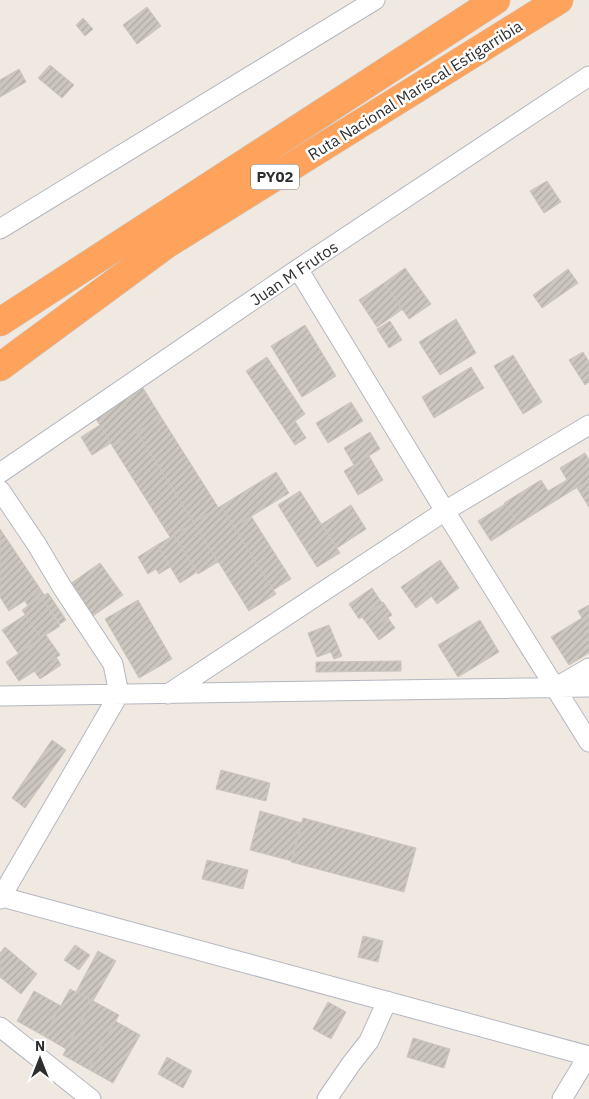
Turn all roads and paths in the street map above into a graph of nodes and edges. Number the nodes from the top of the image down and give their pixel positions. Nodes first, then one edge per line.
1 (375, 0) edge
2 (496, 0) edge
3 (559, 0) edge
4 (589, 76) edge
5 (0, 229) edge
6 (298, 269) junction
7 (0, 322) edge
8 (0, 367) edge
9 (589, 425) edge
10 (0, 473) edge
11 (0, 490) edge
12 (445, 511) junction
13 (589, 668) edge
14 (556, 687) junction
15 (589, 687) edge
16 (120, 694) junction
17 (168, 694) junction
18 (0, 696) edge
19 (589, 742) edge
20 (1, 898) edge
21 (387, 1001) junction
22 (0, 1026) edge
23 (588, 1056) edge
24 (91, 1099) edge
25 (327, 1099) edge
26 (562, 1099) edge

1 - 5 street
2 - 7 highway, Ruta Nacional Mariscal Estigarribia / PY02
3 - 8 highway, Ruta Nacional Mariscal Estigarribia / PY02
4 - 6 street, Juan M Frutos
6 - 10 street, Juan M Frutos
6 - 12 street
9 - 12 street
11 - 16 street
12 - 14 street
12 - 17 street
13 - 14 street
14 - 15 street
14 - 17 street
14 - 19 street
16 - 17 street
16 - 18 street
16 - 20 street
20 - 21 street
21 - 23 street
21 - 25 street
22 - 24 street
23 - 26 street

